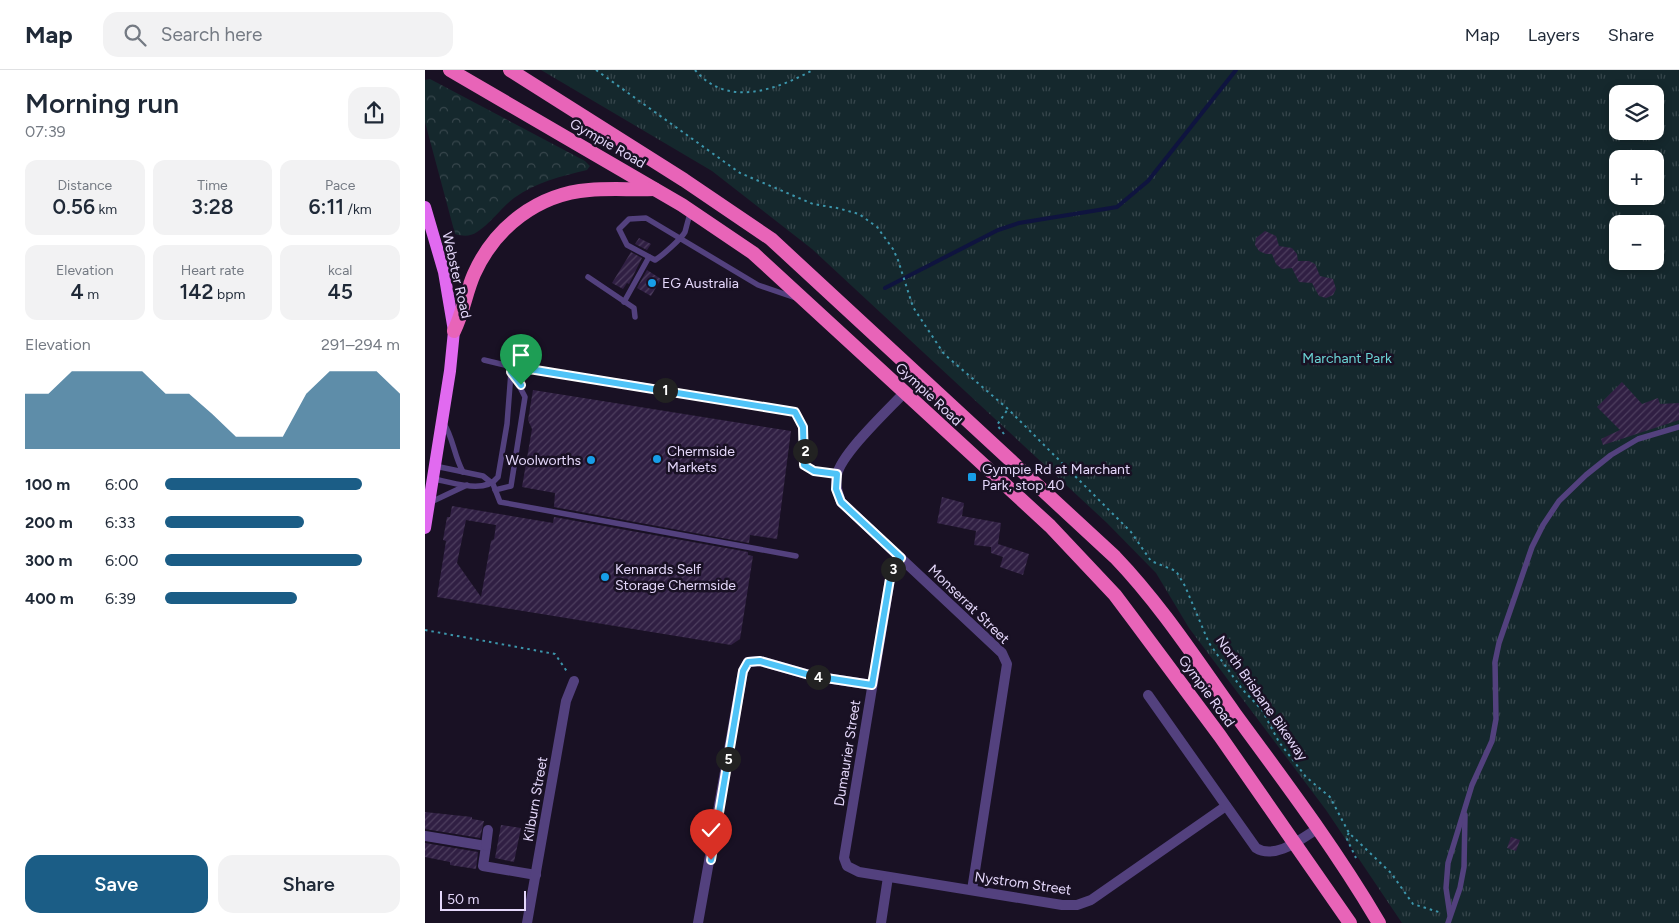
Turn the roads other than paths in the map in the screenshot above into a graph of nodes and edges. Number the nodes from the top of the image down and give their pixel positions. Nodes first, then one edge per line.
1 (450, 70) edge
2 (510, 70) edge
3 (655, 189) junction
4 (425, 206) edge
5 (692, 212) junction
6 (679, 238) junction
7 (649, 257) junction
8 (587, 277) dead end
9 (624, 302) junction
10 (807, 302) junction
11 (635, 317) dead end
12 (454, 331) junction
13 (484, 360) dead end
14 (511, 372) junction
15 (904, 392) junction
16 (442, 422) junction
17 (1679, 427) edge
18 (429, 472) edge
19 (463, 472) junction
20 (837, 474) junction
21 (467, 485) junction
22 (494, 487) junction
23 (429, 503) junction
24 (425, 528) edge
25 (796, 556) dead end
26 (901, 558) junction
27 (574, 682) road end
28 (872, 685) junction
29 (1148, 694) dead end
30 (1226, 806) junction
31 (1465, 812) junction
32 (1317, 829) junction
33 (488, 830) dead end
34 (425, 836) edge
35 (1294, 843) junction
36 (486, 846) junction
37 (847, 866) joint
38 (536, 875) junction
39 (888, 876) junction
40 (972, 890) junction
41 (1450, 915) junction
42 (527, 923) edge
43 (698, 923) edge
44 (881, 923) edge
45 (1349, 923) edge
46 (1379, 923) edge
47 (1448, 923) edge

1 - 3 highway, Gympie Road
2 - 32 highway, Gympie Road
3 - 5 highway, Gympie Road
3 - 12 highway
4 - 12 main road, Webster Road
5 - 6 lane
5 - 10 highway, Gympie Road
6 - 7 lane
6 - 7 lane
6 - 10 lane
7 - 9 lane
8 - 9 lane
9 - 11 lane
10 - 15 highway, Gympie Road
12 - 16 main road, Webster Road
13 - 14 lane
14 - 20 lane
14 - 22 lane
14 - 22 lane
15 - 20 street
15 - 35 highway, Gympie Road
16 - 18 main road, Webster Road
16 - 19 lane
17 - 31 lane
18 - 19 lane
18 - 21 lane
18 - 23 main road, Webster Road
19 - 22 lane
20 - 26 street, Monserrat Street
21 - 22 lane
21 - 23 lane
22 - 25 lane
23 - 24 main road, Webster Road
26 - 28 street, Dumaurier Street
26 - 40 street, Monserrat Street
27 - 38 street, Kilburn Street
28 - 37 street, Dumaurier Street
28 - 43 street
29 - 30 street
30 - 35 street
30 - 40 street, Nystrom Street
31 - 41 lane
31 - 41 lane
32 - 35 street
32 - 46 highway, Gympie Road
33 - 36 street
34 - 36 street
35 - 45 highway, Gympie Road
36 - 38 street
37 - 39 street, Nystrom Street
38 - 42 street, Kilburn Street
39 - 40 street, Nystrom Street
39 - 44 street
41 - 47 lane

